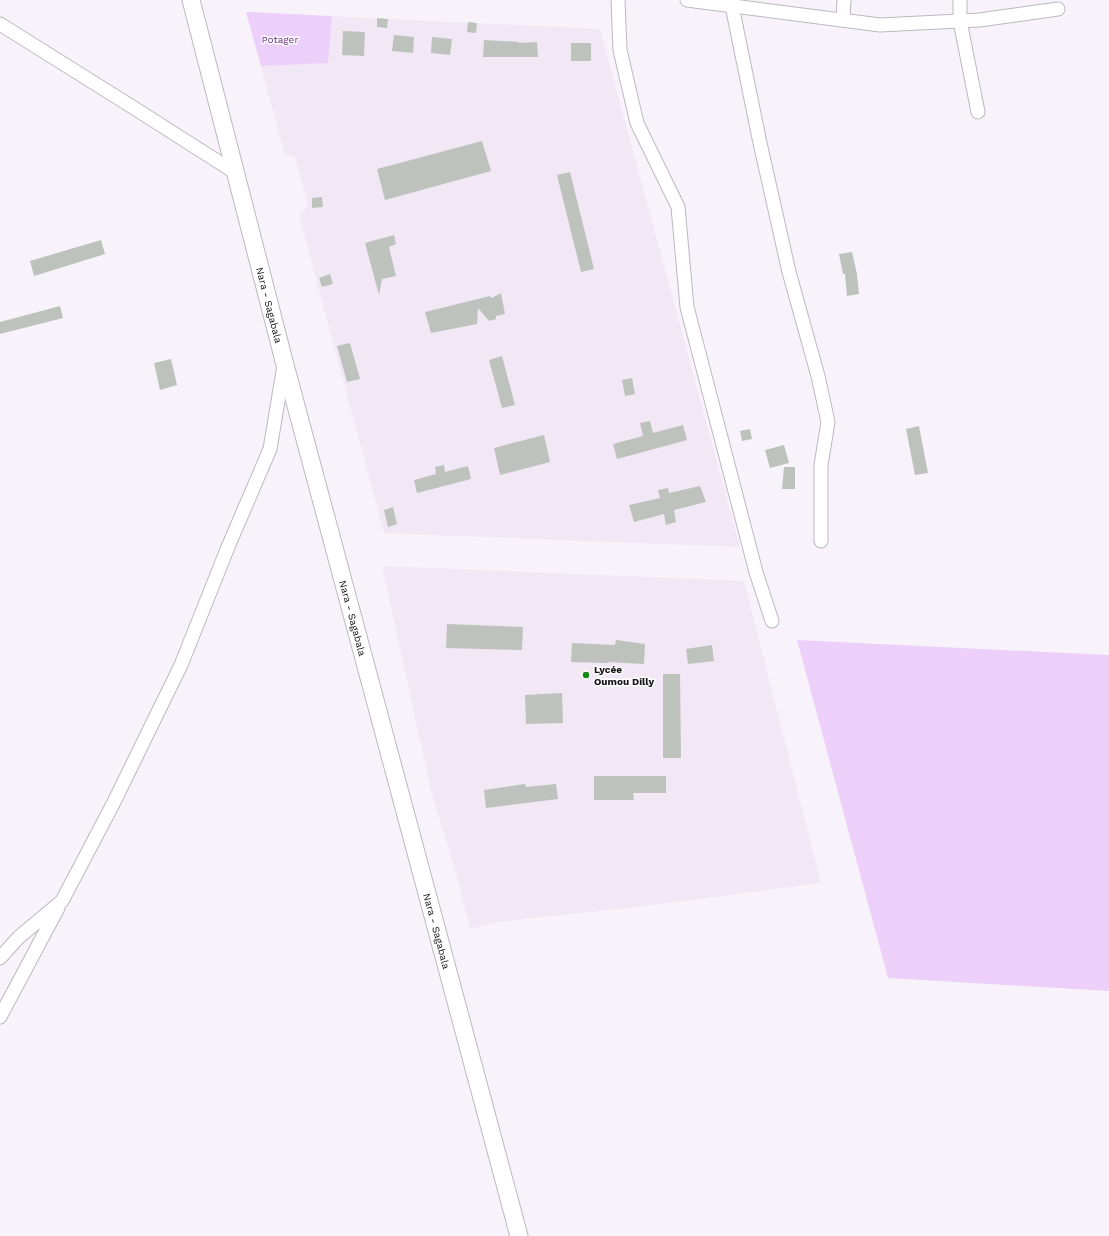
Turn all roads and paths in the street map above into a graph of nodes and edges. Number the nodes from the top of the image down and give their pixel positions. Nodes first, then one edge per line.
1 (191, 0) edge
2 (618, 0) edge
3 (687, 0) edge
4 (844, 0) edge
5 (960, 0) edge
6 (732, 3) edge
7 (1058, 9) dead end
8 (843, 20) junction
9 (960, 21) junction
10 (0, 24) edge
11 (978, 112) dead end
12 (236, 174) junction
13 (284, 361) junction
14 (822, 541) dead end
15 (772, 621) dead end
16 (62, 901) junction
17 (0, 958) edge
18 (0, 1016) edge
19 (519, 1236) edge

1 - 12 main road, Nara - Sagabala
2 - 15 street
3 - 6 street
4 - 8 street
5 - 9 street
6 - 8 street
6 - 14 street
7 - 9 street
8 - 9 street
9 - 11 street
10 - 12 street
12 - 13 main road, Nara - Sagabala
13 - 16 street
13 - 19 main road, Nara - Sagabala
16 - 17 street
16 - 18 street

